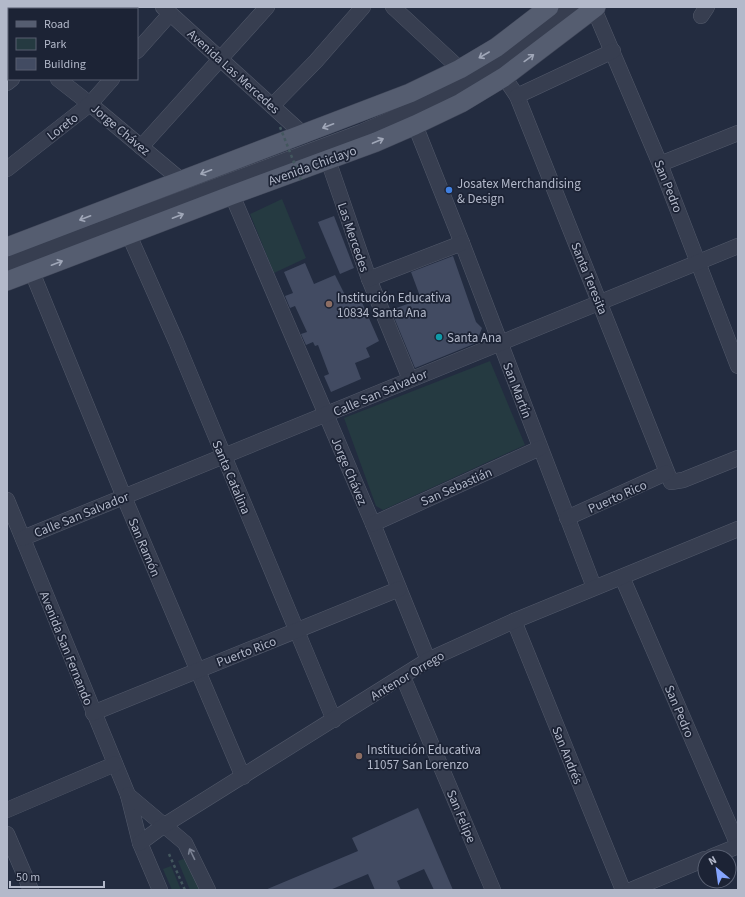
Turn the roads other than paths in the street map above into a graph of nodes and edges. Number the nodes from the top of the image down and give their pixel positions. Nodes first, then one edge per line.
1 (267, 7) edge
2 (363, 7) edge
3 (394, 7) edge
4 (549, 7) edge
5 (572, 7) edge
6 (595, 8) edge
7 (167, 10) edge
8 (138, 50) edge
9 (613, 51) junction
10 (221, 58) junction
11 (460, 69) junction
12 (504, 77) junction
13 (59, 80) edge
14 (111, 80) edge
15 (517, 96) junction
16 (90, 104) junction
17 (272, 106) junction
18 (415, 125) junction
19 (738, 133) edge
20 (304, 135) junction
21 (141, 147) junction
22 (328, 160) junction
23 (660, 164) junction
24 (7, 169) edge
25 (182, 181) junction
26 (232, 195) junction
27 (129, 235) junction
28 (462, 243) junction
29 (738, 246) edge
30 (7, 247) edge
31 (699, 262) junction
32 (7, 264) edge
33 (32, 272) junction
34 (369, 278) junction
35 (7, 282) edge
36 (600, 302) junction
37 (499, 342) junction
38 (738, 366) edge
39 (410, 379) junction
40 (325, 414) junction
41 (540, 448) junction
42 (223, 456) junction
43 (738, 458) edge
44 (668, 478) junction
45 (124, 497) junction
46 (7, 500) edge
47 (567, 518) junction
48 (373, 524) junction
49 (738, 529) edge
50 (23, 538) junction
51 (622, 577) junction
52 (594, 588) junction
53 (399, 589) junction
54 (514, 621) junction
55 (297, 631) junction
56 (428, 660) junction
57 (198, 670) junction
58 (403, 677) junction
59 (93, 712) junction
60 (334, 720) junction
61 (115, 764) junction
62 (243, 776) junction
63 (128, 795) junction
64 (7, 810) edge
65 (163, 826) junction
66 (7, 834) edge
67 (140, 843) junction
68 (738, 845) edge
69 (729, 849) edge
70 (697, 862) edge
71 (31, 890) edge
72 (160, 890) edge
73 (208, 890) edge
74 (494, 890) edge
75 (623, 890) edge
76 (631, 890) edge

1 - 10 street
2 - 17 street
3 - 11 street
4 -> 11 main road
5 - 32 street, Avenida Chiclayo
6 - 9 street, San Pedro
12 -> 6 main road, Avenida Chiclayo
7 - 8 street
7 - 10 street, Avenida Las Mercedes
9 - 15 street
9 - 23 street, San Pedro
10 - 17 street, Avenida Las Mercedes
10 - 21 street
11 -> 20 main road
12 - 15 street, Santa Teresita
12 - 18 main road, Avenida Chiclayo
13 - 16 street, Jorge Chávez
14 - 16 street, Loreto
15 - 36 street, Santa Teresita
16 - 21 street, Jorge Chávez
16 - 24 street, Loreto
17 - 20 street, Avenida Las Mercedes
22 -> 18 main road, Avenida Chiclayo
18 - 28 street, San Martín
19 - 23 street
20 -> 25 main road
21 - 25 street, Jorge Chávez
22 - 26 main road, Avenida Chiclayo
22 - 34 street, Las Mercedes
23 - 31 street, San Pedro
25 -> 30 main road
27 -> 26 main road, Avenida Chiclayo
26 - 40 street, Jorge Chávez
33 -> 27 main road, Avenida Chiclayo
27 - 42 street, Santa Catalina
28 - 34 street
28 - 37 street, San Martín
29 - 31 street, Calle San Salvador
31 - 36 street, Calle San Salvador
31 - 38 street, San Pedro
33 - 35 main road, Avenida Chiclayo
33 - 45 street, San Ramón
34 - 39 street, Las Mercedes
36 - 37 street, Calle San Salvador
36 - 44 street, Santa Teresita
37 - 39 street, Calle San Salvador
37 - 41 street, San Martín
39 - 40 street, Calle San Salvador
40 - 42 street, Calle San Salvador
40 - 48 street, Jorge Chávez
41 - 47 street, San Martín
41 - 48 street, San Sebastián
42 - 45 street, Calle San Salvador
42 - 55 street, Santa Catalina
43 - 44 street, Puerto Rico
44 - 47 street, Puerto Rico
45 - 50 street, Calle San Salvador
45 - 57 street, San Ramón
46 - 50 street, Avenida San Fernando
47 - 52 street, San Martín
48 - 53 street, Jorge Chávez
49 - 51 street, Antenor Orrego
50 - 59 street, Avenida San Fernando
51 - 52 street, Antenor Orrego
51 - 68 street, San Pedro
52 - 54 street, Antenor Orrego
53 - 55 street, Puerto Rico
53 - 56 street, Jorge Chávez
54 - 56 street, Antenor Orrego
54 - 75 street, San Andrés
55 - 57 street, Puerto Rico
55 - 60 street, Santa Catalina
56 - 58 street, Antenor Orrego
57 - 59 street, Puerto Rico
57 - 62 street, San Ramón
58 - 60 street, Antenor Orrego
58 - 74 street, San Felipe
59 - 61 street, Avenida San Fernando
60 - 62 street, Antenor Orrego
61 - 63 street, Avenida San Fernando
61 - 64 street
62 - 65 street, Antenor Orrego
63 - 65 street
63 - 67 street, Avenida San Fernando
65 - 67 street, Antenor Orrego
73 -> 65 street
66 - 71 street
67 - 72 street, Avenida San Fernando
68 - 69 street
70 - 76 street

